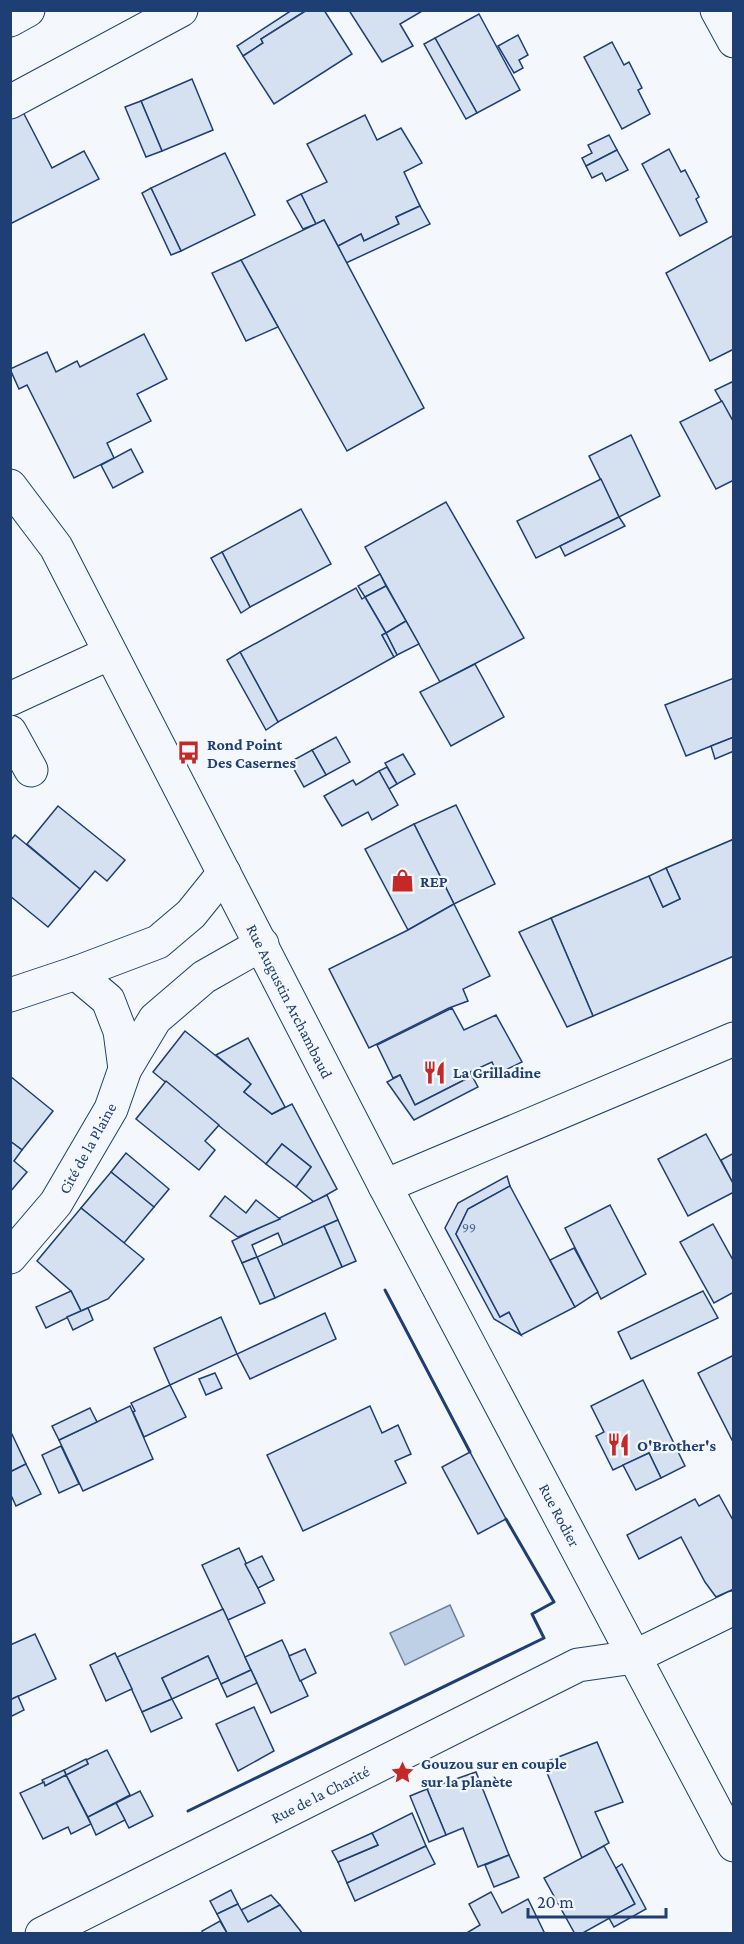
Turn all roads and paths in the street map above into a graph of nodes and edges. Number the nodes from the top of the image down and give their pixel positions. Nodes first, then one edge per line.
1 (28, 10) edge
2 (182, 10) edge
3 (717, 10) edge
4 (10, 20) edge
5 (734, 41) edge
6 (10, 102) edge
7 (10, 486) edge
8 (110, 653) junction
9 (10, 699) edge
10 (10, 732) edge
11 (30, 770) dead end
12 (224, 873) junction
13 (262, 944) junction
14 (76, 973) junction
15 (10, 995) edge
16 (734, 1039) edge
17 (124, 1069) junction
18 (385, 1186) junction
19 (10, 1257) edge
20 (734, 1608) edge
21 (634, 1657) junction
22 (734, 1845) edge
23 (42, 1934) edge

1 - 4 street
2 - 6 street
3 - 5 street
7 - 8 street, Rue Augustin Archambaud
8 - 9 street
8 - 12 street, Rue Augustin Archambaud
10 - 11 street
12 - 13 street, Rue Augustin Archambaud
12 - 14 street
13 - 17 street, Cité de la Plaine
13 - 18 street, Rue Augustin Archambaud
14 - 15 street
14 - 17 street
16 - 18 street
17 - 19 street, Cité de la Plaine
18 - 21 street, Rue Rodier
20 - 21 street, Rue de la Charité
21 - 22 street, Rue Rodier
21 - 23 street, Rue de la Charité

